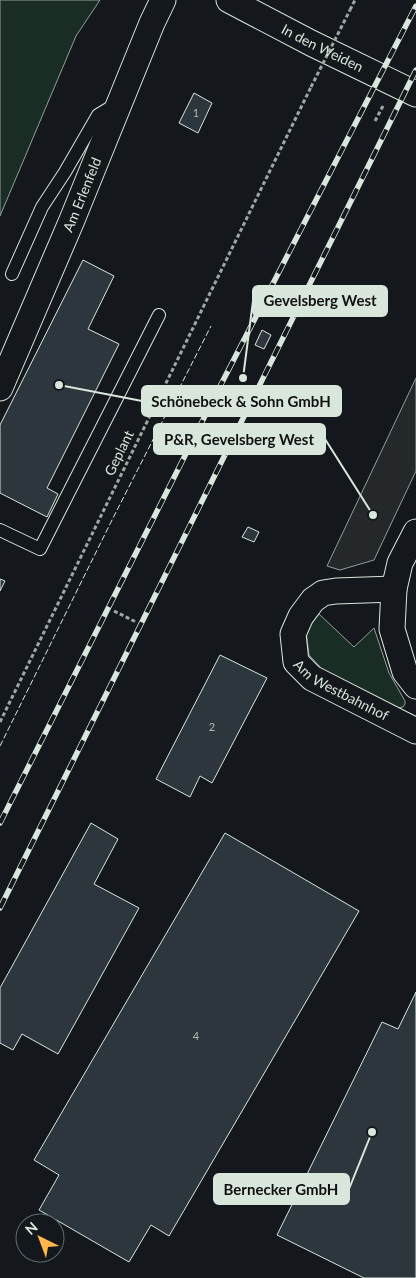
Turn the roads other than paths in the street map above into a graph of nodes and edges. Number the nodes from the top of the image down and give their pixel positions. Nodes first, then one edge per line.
1 (163, 0) edge
2 (229, 0) edge
3 (416, 94) edge
4 (120, 102) junction
5 (12, 274) dead end
6 (159, 315) dead end
7 (0, 388) edge
8 (0, 530) edge
9 (416, 532) edge
10 (394, 589) junction
11 (416, 686) edge
12 (416, 731) edge

1 - 4 street, Am Erlenfeld
2 - 3 street, In den Weiden
4 - 5 lane
4 - 7 street, Am Erlenfeld
6 - 8 lane
9 - 10 street
10 - 11 street
10 - 12 street, Am Westbahnhof

